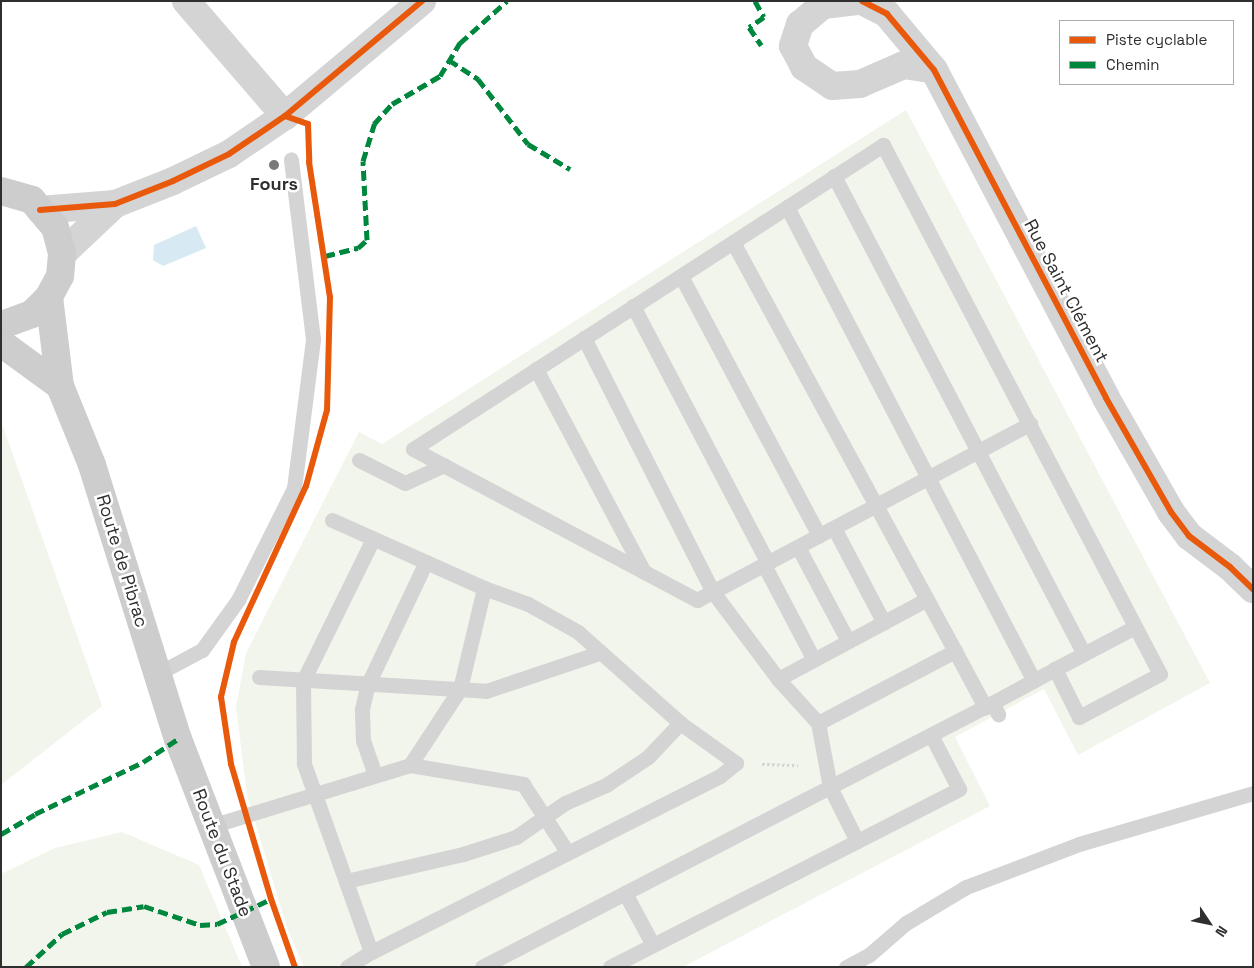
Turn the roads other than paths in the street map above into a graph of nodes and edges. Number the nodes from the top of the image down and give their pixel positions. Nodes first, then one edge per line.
1 (186, 1) edge
2 (422, 1) edge
3 (857, 1) edge
4 (862, 1) edge
5 (934, 70) junction
6 (285, 116) junction
7 (291, 158) dead end
8 (834, 176) junction
9 (4, 187) edge
10 (115, 204) junction
11 (787, 207) junction
12 (40, 210) junction
13 (733, 242) junction
14 (62, 254) junction
15 (681, 276) junction
16 (49, 297) junction
17 (633, 306) junction
18 (1, 325) edge
19 (584, 338) junction
20 (1, 343) edge
21 (536, 369) junction
22 (60, 386) junction
23 (1030, 424) junction
24 (978, 452) junction
25 (359, 460) dead end
26 (444, 465) junction
27 (928, 478) junction
28 (876, 505) junction
29 (332, 520) dead end
30 (834, 528) junction
31 (819, 536) junction
32 (373, 539) junction
33 (798, 547) junction
34 (426, 562) junction
35 (766, 564) junction
36 (644, 572) junction
37 (484, 588) junction
38 (1253, 589) edge
39 (714, 592) junction
40 (927, 599) junction
41 (884, 623) junction
42 (1135, 627) junction
43 (848, 641) junction
44 (956, 651) junction
45 (599, 653) junction
46 (1084, 654) junction
47 (814, 660) junction
48 (1056, 669) junction
49 (158, 674) junction
50 (259, 677) dead end
51 (778, 679) junction
52 (303, 681) junction
53 (1034, 681) junction
54 (368, 684) junction
55 (460, 689) junction
56 (992, 708) junction
57 (818, 722) junction
58 (680, 723) junction
59 (931, 735) junction
60 (178, 739) joint
61 (410, 764) junction
62 (375, 775) junction
63 (830, 787) junction
64 (1253, 792) edge
65 (315, 794) junction
66 (544, 817) junction
67 (212, 826) junction
68 (857, 841) junction
69 (568, 853) junction
70 (346, 881) junction
71 (626, 893) junction
72 (653, 945) junction
73 (371, 952) junction
74 (266, 967) edge
75 (347, 967) edge
76 (482, 967) edge
77 (610, 967) edge
78 (846, 967) edge

1 - 6 street
2 - 6 street
3 - 5 street
4 - 5 street, Rue Saint Clément
5 - 38 street, Rue Saint Clément
6 - 10 street
7 - 49 lane
8 - 11 lane
8 - 23 lane
8 - 24 lane
9 - 12 main road
10 - 12 street
10 - 14 street
11 - 13 lane
11 - 27 lane
12 - 14 main road
13 - 15 lane
13 - 28 lane
14 - 16 main road
15 - 17 lane
15 - 31 lane
16 - 18 main road
16 - 22 main road, Route de Pibrac
17 - 19 lane
17 - 35 lane
19 - 21 lane
19 - 39 lane
20 - 22 main road
21 - 26 lane
21 - 36 lane
22 - 49 main road, Route de Pibrac
23 - 24 lane
23 - 42 lane
24 - 27 lane
24 - 46 lane
25 - 26 lane
26 - 36 lane
27 - 28 lane
27 - 53 lane
28 - 30 lane
28 - 40 lane
29 - 32 lane
30 - 31 lane
30 - 41 lane
31 - 33 lane
32 - 34 lane
32 - 52 lane
33 - 35 lane
33 - 43 lane
34 - 37 lane
34 - 54 lane
35 - 39 lane
35 - 47 lane
36 - 39 lane
37 - 45 lane
37 - 55 lane
39 - 51 lane
40 - 41 lane
40 - 44 lane
41 - 43 lane
42 - 46 lane
42 - 48 lane
43 - 47 lane
44 - 56 lane
44 - 57 lane
45 - 55 lane
45 - 58 lane
46 - 48 lane
47 - 51 lane
48 - 53 lane
49 - 60 main road, Route de Pibrac
50 - 52 lane
51 - 57 lane
52 - 54 lane
52 - 65 lane
53 - 56 lane
54 - 55 lane
54 - 62 lane
55 - 61 lane
56 - 59 lane
57 - 63 lane
58 - 66 lane
58 - 69 lane
59 - 63 lane
59 - 68 lane
60 - 67 main road, Route du Stade
61 - 62 lane
61 - 66 lane
62 - 65 lane
63 - 68 lane
63 - 71 lane
64 - 78 lane
65 - 67 lane
65 - 70 lane
66 - 69 lane
66 - 70 lane
67 - 74 main road, Route du Stade
68 - 72 lane
69 - 73 lane
70 - 73 lane
71 - 72 lane
71 - 76 lane
72 - 77 lane
73 - 75 lane

